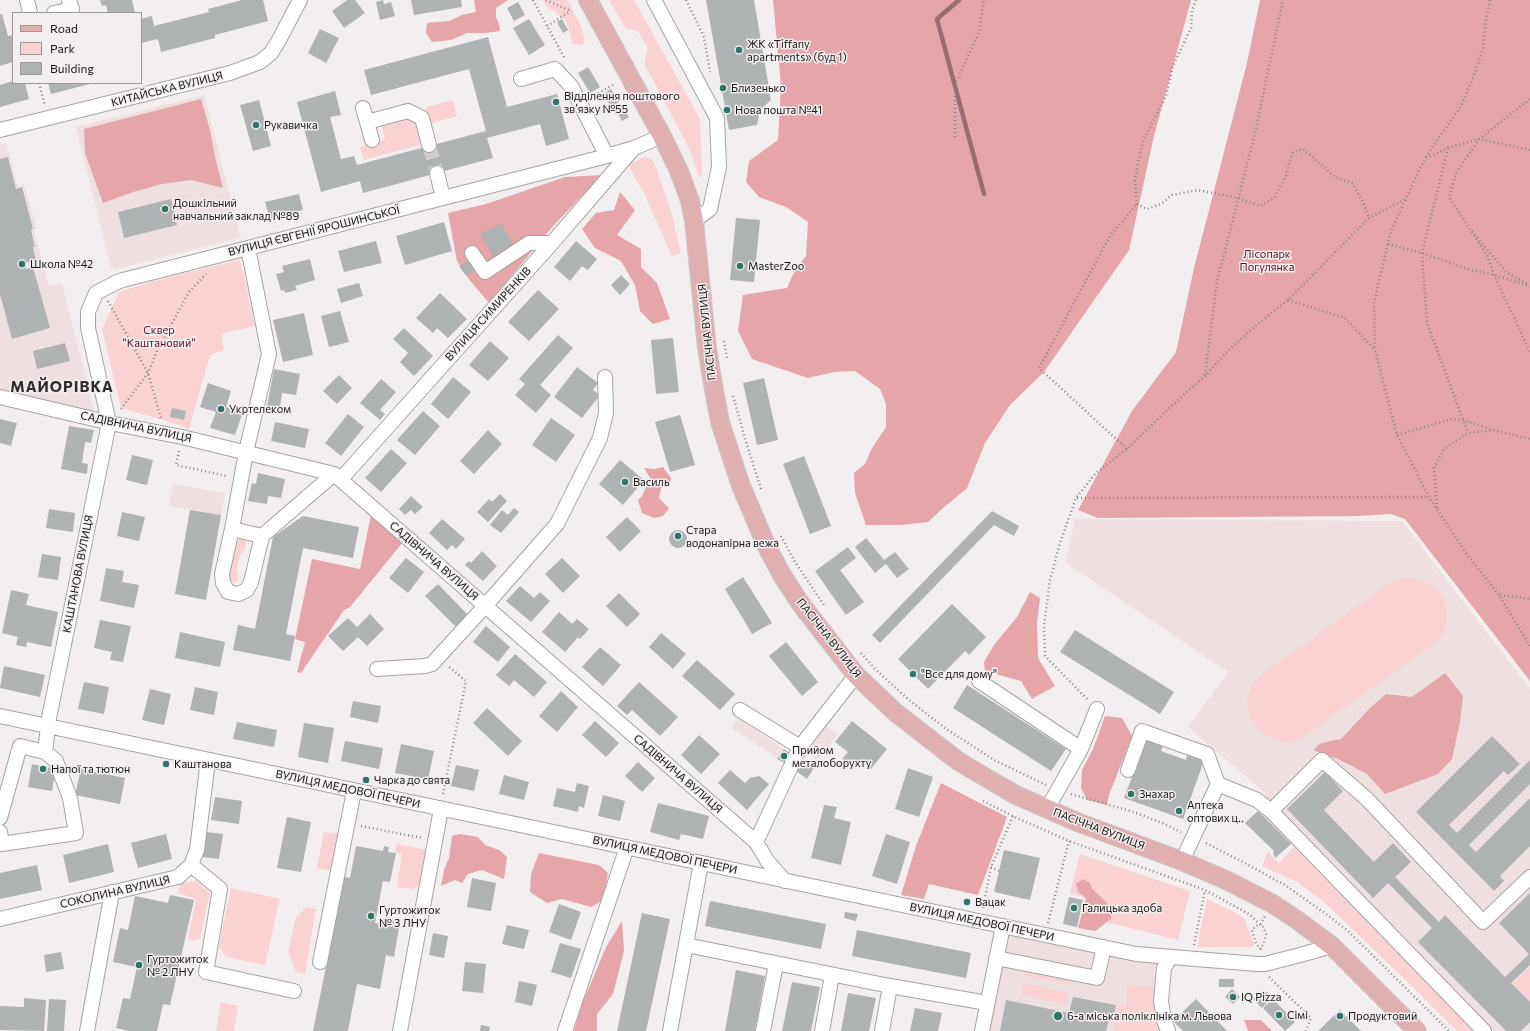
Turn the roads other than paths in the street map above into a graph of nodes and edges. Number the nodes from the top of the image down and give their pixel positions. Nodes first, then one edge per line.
1 (27, 0) edge
2 (69, 0) edge
3 (300, 0) edge
4 (588, 0) edge
5 (654, 0) edge
6 (30, 12) edge
7 (58, 12) edge
8 (521, 80) dead end
9 (363, 108) dead end
10 (367, 122) junction
11 (0, 130) edge
12 (662, 136) junction
13 (372, 140) dead end
14 (429, 145) tunnel mouth
15 (634, 148) junction
16 (607, 156) junction
17 (437, 173) tunnel mouth
18 (443, 198) junction
19 (694, 221) junction
20 (552, 243) junction
21 (248, 248) junction
22 (472, 254) dead end
23 (605, 377) dead end
24 (0, 397) edge
25 (114, 417) junction
26 (246, 452) junction
27 (337, 476) junction
28 (232, 529) junction
29 (262, 536) junction
30 (486, 606) junction
31 (377, 669) dead end
32 (856, 674) junction
33 (979, 681) dead end
34 (1097, 709) road end
35 (740, 710) dead end
36 (0, 716) edge
37 (48, 726) junction
38 (800, 747) junction
39 (1082, 748) junction
40 (45, 752) junction
41 (208, 760) junction
42 (1128, 770) dead end
43 (1218, 784) junction
44 (354, 790) junction
45 (441, 809) junction
46 (1047, 809) junction
47 (1271, 811) junction
48 (0, 818) edge
49 (0, 832) edge
50 (756, 842) junction
51 (627, 847) junction
52 (1182, 861) junction
53 (701, 863) junction
54 (191, 866) junction
55 (1530, 877) edge
56 (785, 881) junction
57 (112, 892) junction
58 (0, 919) edge
59 (1003, 926) junction
60 (686, 945) junction
61 (1332, 946) junction
62 (1104, 947) junction
63 (996, 958) junction
64 (1170, 958) junction
65 (320, 962) dead end
66 (776, 964) junction
67 (832, 975) junction
68 (890, 986) junction
69 (294, 991) dead end
70 (987, 1003) junction
71 (87, 1031) edge
72 (400, 1031) edge
73 (565, 1031) edge
74 (670, 1031) edge
75 (763, 1031) edge
76 (822, 1031) edge
77 (882, 1031) edge
78 (982, 1031) edge
79 (1168, 1031) edge
80 (1417, 1031) edge
81 (1484, 1031) edge

1 - 6 street
2 - 7 street
3 - 11 street, КИТАЙСЬКА ВУЛИЦЯ
4 - 12 main road, ПАСІЧНА ВУЛИЦЯ
5 - 19 street
8 - 16 street
9 - 10 street
10 - 13 street
10 - 14 street
12 - 15 street, ВУЛИЦЯ ЄВГЕНІЇ ЯРОШИНСЬКОЇ
12 - 19 main road, ПАСІЧНА ВУЛИЦЯ
15 - 16 street, ВУЛИЦЯ ЄВГЕНІЇ ЯРОШИНСЬКОЇ
15 - 20 street, ВУЛИЦЯ СИМИРЕНКІВ
16 - 18 street, ВУЛИЦЯ ЄВГЕНІЇ ЯРОШИНСЬКОЇ
17 - 18 street
18 - 21 street, ВУЛИЦЯ ЄВГЕНІЇ ЯРОШИНСЬКОЇ
19 - 32 main road, ПАСІЧНА ВУЛИЦЯ
20 - 22 street
20 - 27 street, ВУЛИЦЯ СИМИРЕНКІВ
21 - 25 street, ВУЛИЦЯ ЄВГЕНІЇ ЯРОШИНСЬКОЇ
21 - 26 street
23 - 30 street
24 - 25 street, САДІВНИЧА ВУЛИЦЯ
25 - 26 street, САДІВНИЧА ВУЛИЦЯ
25 - 37 street, КАШТАНОВА ВУЛИЦЯ
26 - 27 street, САДІВНИЧА ВУЛИЦЯ
26 - 28 street
27 - 29 street, ВУЛИЦЯ СИМИРЕНКІВ
27 - 30 street, САДІВНИЧА ВУЛИЦЯ
28 - 29 street
28 - 29 street
30 - 31 street
30 - 50 street, САДІВНИЧА ВУЛИЦЯ
32 - 38 street
32 - 46 main road, ПАСІЧНА ВУЛИЦЯ
33 - 39 street
34 - 39 street
35 - 38 street
36 - 37 street, ВУЛИЦЯ МЕДОВОЇ ПЕЧЕРИ
37 - 40 street, КАШТАНОВА ВУЛИЦЯ
37 - 41 street, ВУЛИЦЯ МЕДОВОЇ ПЕЧЕРИ
38 - 50 street
39 - 46 street
40 - 48 street
40 - 49 street
41 - 44 street, ВУЛИЦЯ МЕДОВОЇ ПЕЧЕРИ
41 - 54 street
42 - 43 street
43 - 47 street
43 - 52 street
44 - 45 street, ВУЛИЦЯ МЕДОВОЇ ПЕЧЕРИ
44 - 65 street
45 - 51 street, ВУЛИЦЯ МЕДОВОЇ ПЕЧЕРИ
45 - 72 street
46 - 52 main road, ПАСІЧНА ВУЛИЦЯ
47 - 55 street
47 - 81 street
50 - 56 street, САДІВНИЧА ВУЛИЦЯ
51 - 53 street, ВУЛИЦЯ МЕДОВОЇ ПЕЧЕРИ
51 - 73 street
52 - 61 main road, ПАСІЧНА ВУЛИЦЯ
53 - 56 street, ВУЛИЦЯ МЕДОВОЇ ПЕЧЕРИ
53 - 60 street
54 - 57 street, СОКОЛИНА ВУЛИЦЯ
54 - 69 street
56 - 59 street, ВУЛИЦЯ МЕДОВОЇ ПЕЧЕРИ
57 - 58 street, СОКОЛИНА ВУЛИЦЯ
57 - 71 street
59 - 62 street, ВУЛИЦЯ МЕДОВОЇ ПЕЧЕРИ
59 - 63 street
60 - 66 street
60 - 74 street
61 - 64 street, ВУЛИЦЯ МЕДОВОЇ ПЕЧЕРИ
61 - 80 main road, ПАСІЧНА ВУЛИЦЯ
62 - 63 street
62 - 64 street, ВУЛИЦЯ МЕДОВОЇ ПЕЧЕРИ
63 - 70 street
64 - 79 street
66 - 67 street
66 - 75 street
67 - 68 street
67 - 76 street
68 - 70 street
68 - 77 street
70 - 78 street

